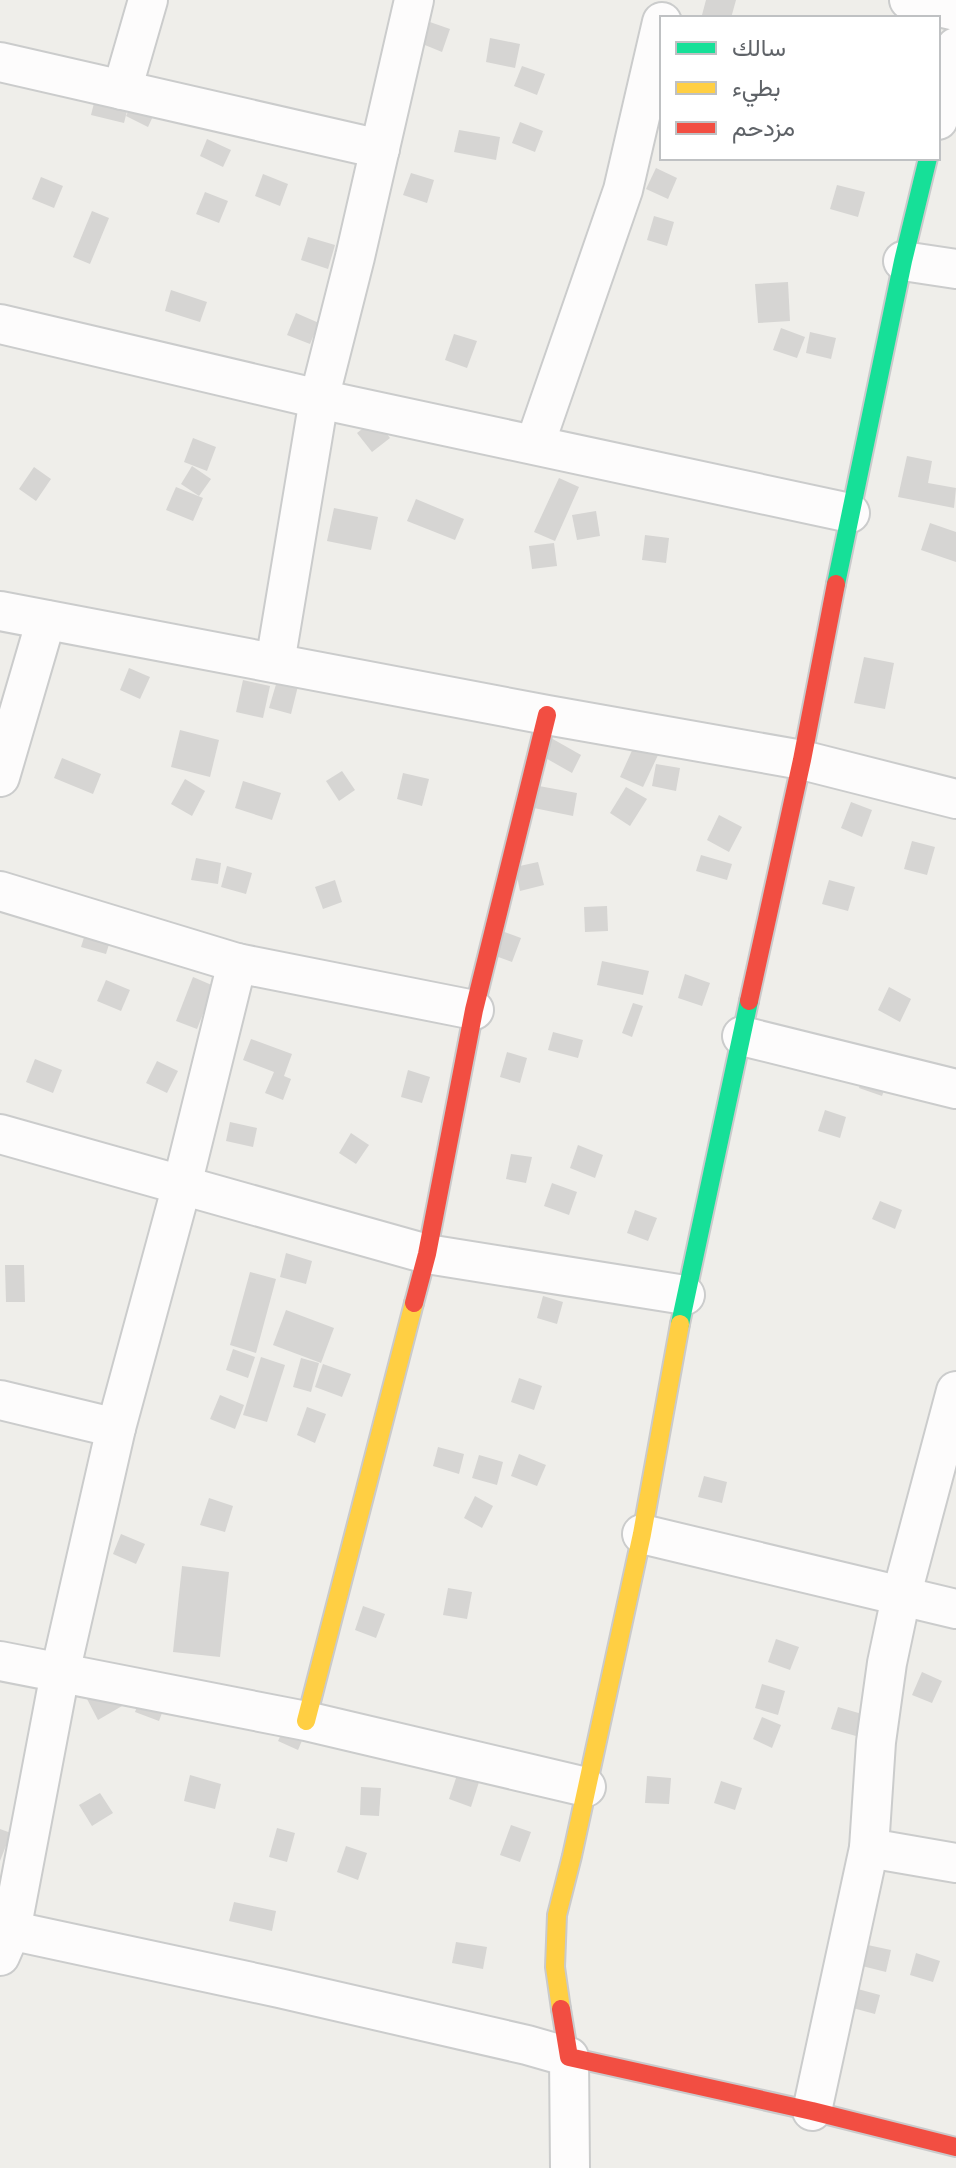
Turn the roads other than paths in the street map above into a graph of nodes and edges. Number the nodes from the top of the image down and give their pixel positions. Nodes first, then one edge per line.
1 (148, 0) edge
2 (414, 0) edge
3 (909, 0) edge
4 (956, 11) edge
5 (660, 29) edge
6 (956, 47) edge
7 (0, 62) edge
8 (122, 90) junction
9 (940, 112) edge
10 (380, 149) junction
11 (928, 160) edge
12 (903, 261) junction
13 (956, 269) edge
14 (0, 324) edge
15 (319, 399) junction
16 (535, 444) junction
17 (850, 513) junction
18 (0, 611) edge
19 (46, 620) junction
20 (275, 663) junction
21 (547, 715) junction
22 (802, 760) junction
23 (0, 777) edge
24 (956, 799) edge
25 (0, 891) edge
26 (237, 963) junction
27 (474, 1010) junction
28 (742, 1036) junction
29 (956, 1089) edge
30 (0, 1134) edge
31 (182, 1185) junction
32 (427, 1254) junction
33 (685, 1295) junction
34 (956, 1391) edge
35 (0, 1400) edge
36 (116, 1428) junction
37 (642, 1534) junction
38 (901, 1597) junction
39 (956, 1609) edge
40 (0, 1661) edge
41 (60, 1673) junction
42 (306, 1721) junction
43 (586, 1787) junction
44 (869, 1848) junction
45 (956, 1863) edge
46 (4, 1938) edge
47 (569, 2057) junction
48 (812, 2111) junction
49 (956, 2147) edge
50 (570, 2168) edge

1 - 8 street
2 - 10 street
3 - 4 street
5 - 16 street
6 - 9 street
7 - 8 street
8 - 10 street
10 - 15 street
11 - 12 street
12 - 13 street
12 - 17 street
14 - 15 street
15 - 16 street
15 - 20 street
16 - 17 street
17 - 22 street
18 - 19 street
19 - 20 street
19 - 23 street
20 - 21 street
21 - 22 street
21 - 27 street
22 - 24 street
22 - 28 street
25 - 26 street
26 - 27 street
26 - 31 street
27 - 32 street
28 - 29 street
28 - 33 street
30 - 31 street
31 - 32 street
31 - 36 street
32 - 33 street
32 - 42 street
33 - 37 street
34 - 38 street
35 - 36 street
36 - 41 street
37 - 38 street
37 - 43 street
38 - 39 street
38 - 44 street
40 - 41 street
41 - 42 street
41 - 46 street
42 - 43 street
43 - 47 street
44 - 45 street
44 - 48 street
46 - 47 street
47 - 48 street
47 - 50 street
48 - 49 street

